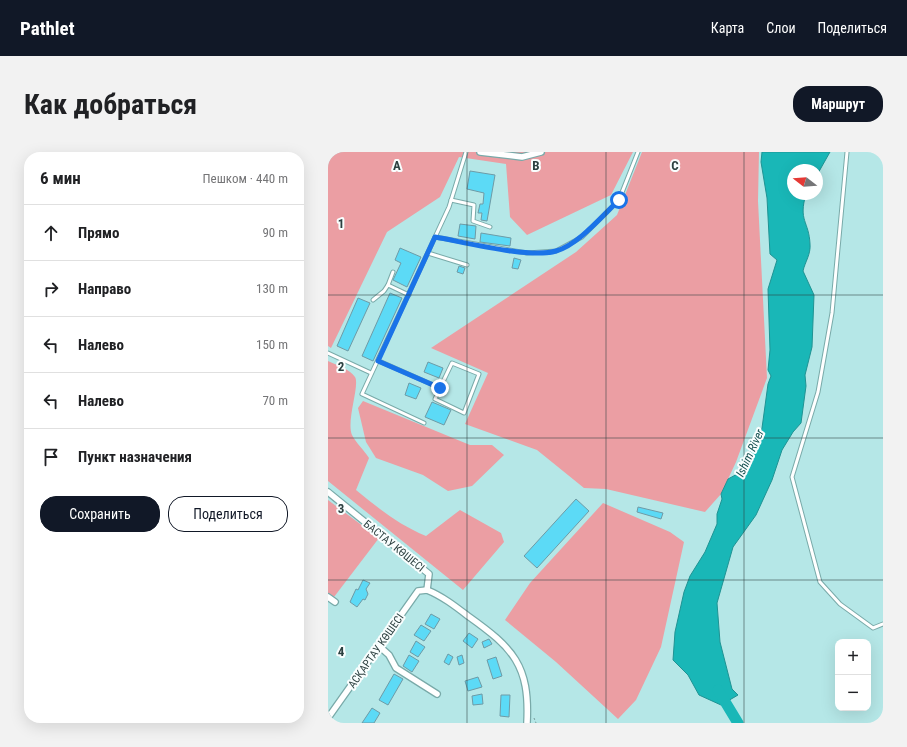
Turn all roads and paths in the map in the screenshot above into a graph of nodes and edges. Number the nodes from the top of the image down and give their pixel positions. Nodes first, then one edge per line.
1 (466, 152) edge
2 (480, 152) edge
3 (541, 152) edge
4 (638, 152) edge
5 (847, 152) edge
6 (451, 200) junction
7 (490, 227) dead end
8 (435, 237) junction
9 (428, 254) junction
10 (467, 265) dead end
11 (393, 272) dead end
12 (388, 285) junction
13 (409, 295) junction
14 (373, 300) dead end
15 (328, 353) edge
16 (378, 361) junction
17 (371, 373) junction
18 (440, 388) junction
19 (424, 423) dead end
20 (328, 492) edge
21 (427, 590) junction
22 (328, 597) edge
23 (335, 602) dead end
24 (883, 624) edge
25 (379, 646) junction
26 (437, 694) dead end
27 (328, 718) edge
28 (527, 723) edge

1 - 6 lane
2 - 3 street
4 - 8 lane
5 - 24 lane
6 - 7 lane
6 - 8 lane
8 - 9 lane
9 - 10 lane
9 - 13 lane
11 - 12 lane
12 - 13 lane
12 - 14 lane
13 - 16 lane
15 - 17 lane
16 - 17 lane
16 - 18 lane
17 - 19 lane
18 - 18 lane
20 - 21 street, БАСТАУ КӨШЕСІ
21 - 25 street, АСҚАРТАУ КӨШЕСІ
21 - 28 street
22 - 23 street
25 - 26 street
25 - 27 street, АСҚАРТАУ КӨШЕСІ

